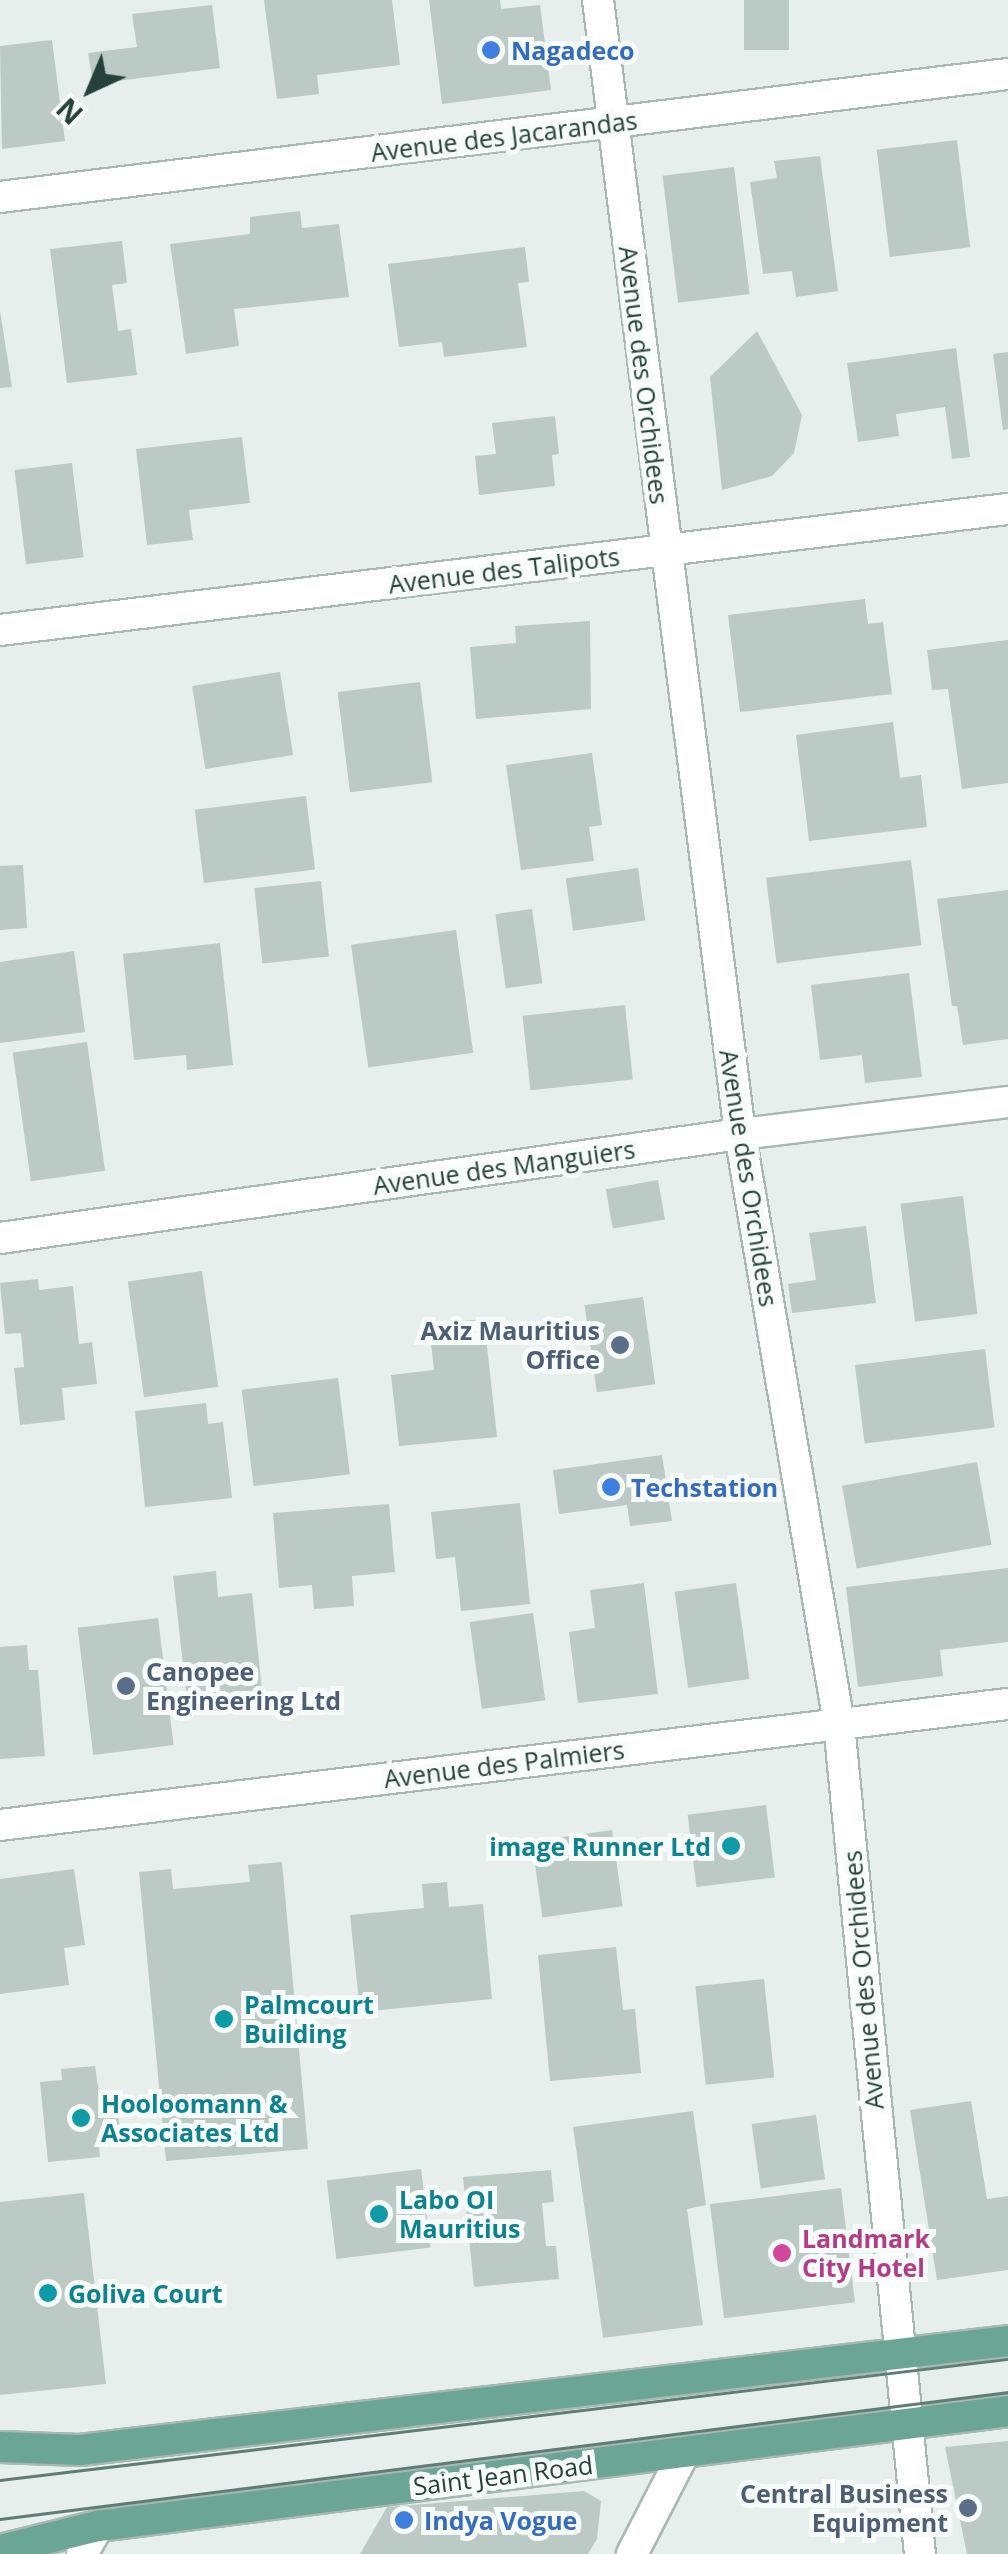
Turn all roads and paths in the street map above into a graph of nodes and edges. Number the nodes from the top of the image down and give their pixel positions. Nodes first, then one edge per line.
1 (598, 0) edge
2 (1008, 74) edge
3 (612, 123) junction
4 (0, 198) edge
5 (1008, 509) edge
6 (666, 551) junction
7 (0, 630) edge
8 (1008, 1102) edge
9 (740, 1134) junction
10 (0, 1238) edge
11 (1008, 1704) edge
12 (839, 1724) junction
13 (0, 1825) edge
14 (1008, 2340) edge
15 (898, 2356) junction
16 (1008, 2411) edge
17 (906, 2426) junction
18 (0, 2446) edge
19 (684, 2453) junction
20 (98, 2526) junction
21 (0, 2550) edge
22 (82, 2554) edge
23 (632, 2554) edge
24 (920, 2554) edge

1 - 3 street, Avenue des Orchidees
2 - 3 street, Avenue des Jacarandas
3 - 4 street, Avenue des Jacarandas
3 - 6 street, Avenue des Orchidees
5 - 6 street, Avenue des Talipots
6 - 7 street, Avenue des Talipots
6 - 9 street, Avenue des Orchidees
8 - 9 street, Avenue des Manguiers
9 - 10 street, Avenue des Manguiers
9 - 12 street, Avenue des Orchidees
11 - 12 street, Avenue des Palmiers
12 - 13 street, Avenue des Palmiers
12 - 15 street, Avenue des Orchidees
14 - 15 main road
15 - 17 street, Avenue des Orchidees
15 - 18 main road
16 - 17 main road, Saint Jean Road
17 - 19 main road, Saint Jean Road
17 - 24 street, Avenue des Orchidees
19 - 20 main road, Saint Jean Road
19 - 23 street
20 - 21 main road, Saint Jean Road
20 - 22 street

